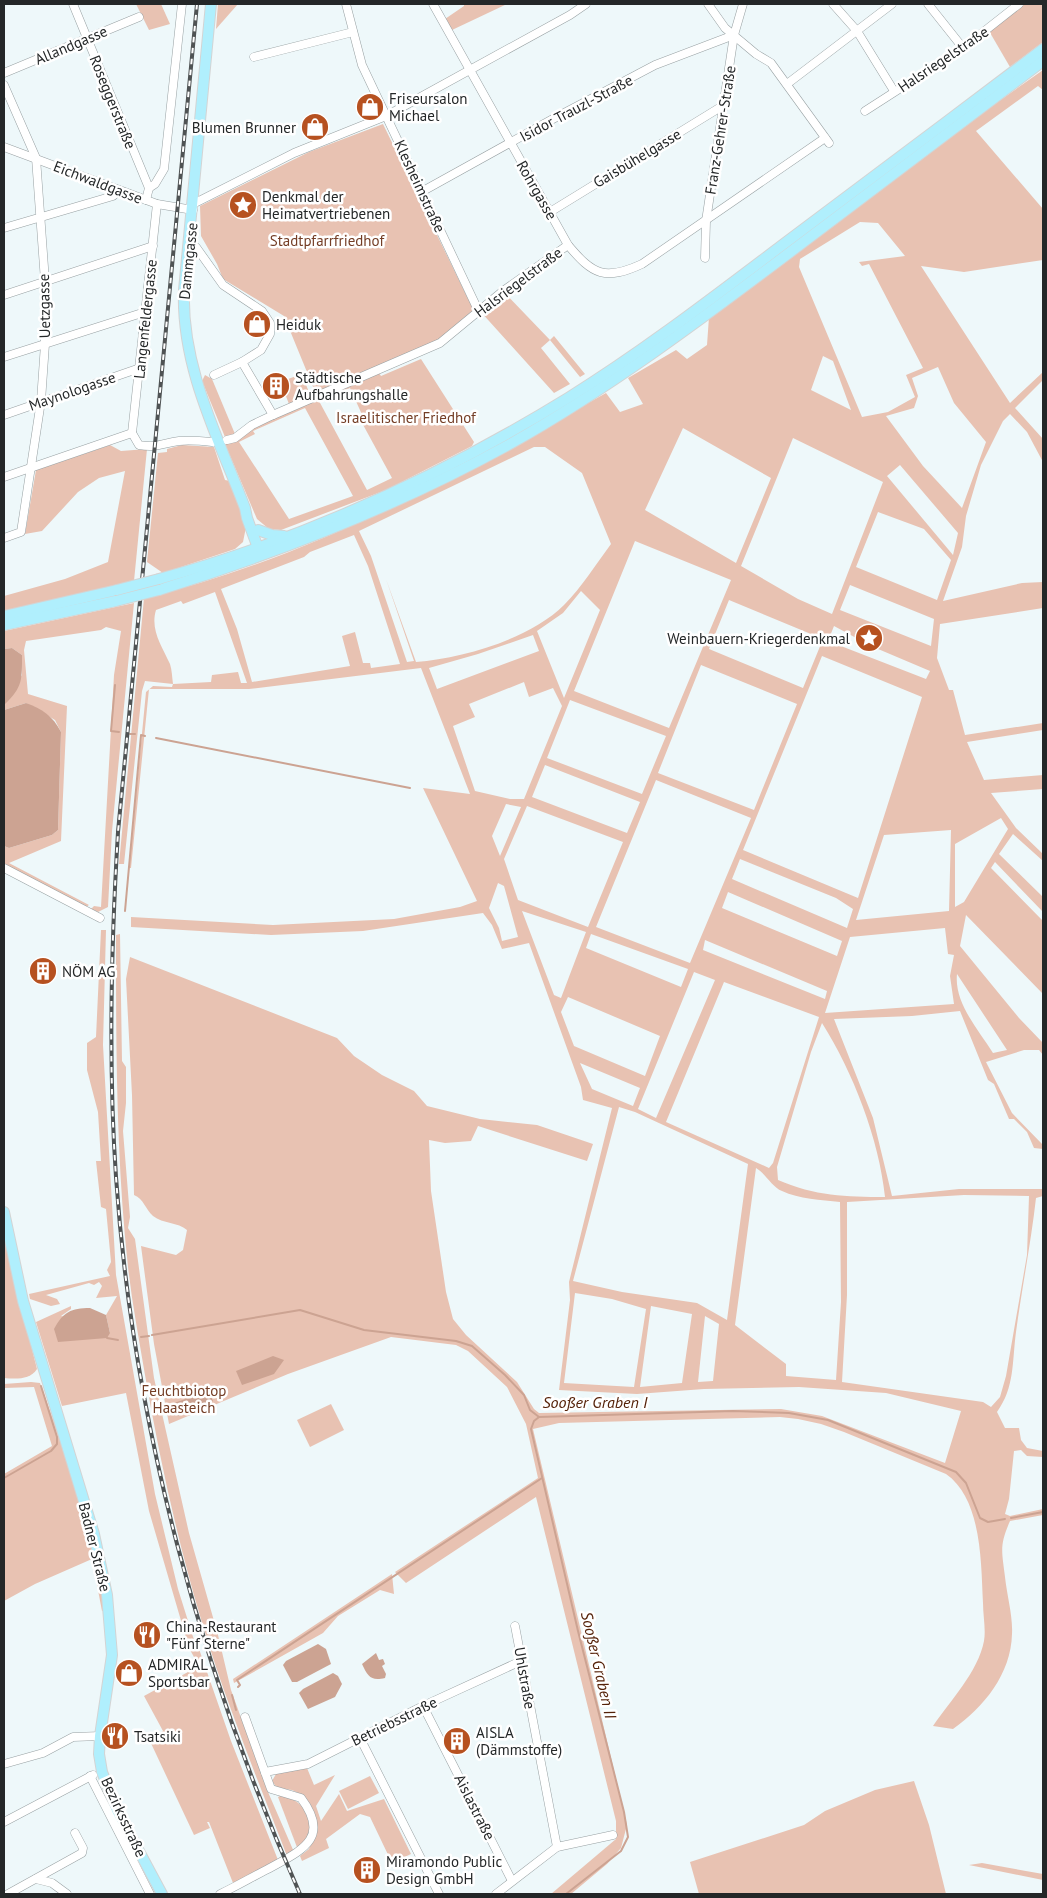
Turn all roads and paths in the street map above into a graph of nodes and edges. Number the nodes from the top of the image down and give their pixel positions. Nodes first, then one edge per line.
1 (73, 4) edge
2 (182, 4) edge
3 (211, 4) edge
4 (346, 4) edge
5 (433, 4) edge
6 (586, 4) edge
7 (708, 4) edge
8 (743, 4) edge
9 (833, 4) edge
10 (892, 4) edge
11 (928, 4) edge
12 (1019, 4) edge
13 (139, 17) dead end
14 (857, 31) junction
15 (353, 32) junction
16 (734, 35) junction
17 (87, 38) junction
18 (963, 48) junction
19 (1043, 49) edge
20 (254, 57) dead end
21 (1043, 61) edge
22 (470, 70) junction
23 (4, 73) edge
24 (787, 84) junction
25 (4, 85) edge
26 (894, 91) junction
27 (724, 105) junction
28 (864, 111) dead end
29 (386, 116) junction
30 (510, 143) junction
31 (4, 147) edge
32 (36, 158) junction
33 (149, 188) junction
34 (119, 190) junction
35 (423, 192) junction
36 (146, 200) junction
37 (157, 204) junction
38 (193, 207) junction
39 (550, 212) junction
40 (41, 218) junction
41 (706, 221) junction
42 (4, 228) edge
43 (189, 245) junction
44 (568, 245) junction
45 (152, 246) junction
46 (705, 258) dead end
47 (45, 281) junction
48 (4, 295) edge
49 (478, 310) junction
50 (145, 312) junction
51 (45, 344) junction
52 (4, 357) edge
53 (242, 362) junction
54 (140, 368) junction
55 (214, 375) dead end
56 (41, 402) junction
57 (4, 415) edge
58 (273, 415) junction
59 (132, 433) junction
60 (227, 440) dead end
61 (212, 442) dead end
62 (33, 467) junction
63 (4, 477) edge
64 (255, 531) junction
65 (290, 536) junction
66 (4, 538) edge
67 (263, 550) junction
68 (239, 554) junction
69 (117, 596) junction
70 (4, 616) edge
71 (4, 625) edge
72 (4, 868) edge
73 (100, 918) dead end
74 (4, 1212) edge
75 (515, 1626) dead end
76 (521, 1661) junction
77 (424, 1706) junction
78 (245, 1717) dead end
79 (100, 1736) junction
80 (360, 1738) junction
81 (4, 1764) edge
82 (102, 1772) junction
83 (265, 1772) junction
84 (90, 1776) junction
85 (4, 1822) edge
86 (75, 1833) dead end
87 (613, 1835) dead end
88 (557, 1847) junction
89 (36, 1879) junction
90 (512, 1881) junction
91 (8, 1894) edge
92 (67, 1894) edge
93 (150, 1894) edge
94 (162, 1894) edge
95 (220, 1894) edge
96 (439, 1894) edge
97 (496, 1894) edge

1 - 17 street, Roseggerstraße
2 - 33 street
3 - 38 main road, Dammgasse
4 - 15 street, Klesheimstraße
5 - 22 street, Rohrgasse
6 - 22 street
7 - 16 street
8 - 16 street, Franz-Gehrer-Straße
9 - 14 street
10 - 14 street
11 - 18 street
12 - 18 street, Halsriegelstraße
13 - 17 street, Allandgasse
14 - 24 street
14 - 26 street
15 - 20 street
15 - 29 street, Klesheimstraße
16 - 24 street
16 - 27 street, Franz-Gehrer-Straße
16 - 30 street, Isidor Trauzl-Straße
17 - 23 street, Allandgasse
17 - 33 street, Roseggerstraße
18 - 26 street, Halsriegelstraße
19 - 65 main road
21 - 67 main road
22 - 29 street
22 - 30 street, Rohrgasse
24 - 41 street, Halsriegelstraße
25 - 32 street, Uetzgasse
26 - 28 street, Halsriegelstraße
27 - 39 street, Gaisbühelgasse
27 - 41 street, Franz-Gehrer-Straße
29 - 35 street, Klesheimstraße
29 - 38 street
30 - 35 street, Isidor Trauzl-Straße
30 - 39 street, Rohrgasse
31 - 32 street, Eichwaldgasse
32 - 34 street, Eichwaldgasse
32 - 40 street, Uetzgasse
33 - 36 street
34 - 36 street, Eichwaldgasse
34 - 40 street
35 - 49 street, Klesheimstraße
36 - 37 street, Eichwaldgasse
37 - 38 street, Eichwaldgasse
37 - 45 street, Langenfeldergasse
38 - 43 main road, Dammgasse
39 - 44 street, Rohrgasse
40 - 42 street
40 - 47 street, Uetzgasse
41 - 44 street, Halsriegelstraße
41 - 46 street, Franz-Gehrer-Straße
43 - 53 street
43 - 64 main road, Dammgasse
44 - 49 street, Halsriegelstraße
45 - 47 street
45 - 50 street, Langenfeldergasse
47 - 48 street
47 - 51 street, Uetzgasse
49 - 58 street, Halsriegelstraße
50 - 51 street
50 - 54 street, Langenfeldergasse
51 - 52 street
51 - 56 street, Uetzgasse
53 - 55 street
53 - 58 street
54 - 56 street, Maynologasse
54 - 59 street, Langenfeldergasse
56 - 57 street, Maynologasse
56 - 62 street, Uetzgasse
58 - 60 street, Halsriegelstraße
59 - 61 street
59 - 62 street
62 - 63 street
62 - 66 street, Uetzgasse
64 - 65 main road
64 - 67 main road, Dammgasse
64 - 68 main road
65 - 67 main road
67 - 68 main road
67 - 69 main road, bridge
68 - 69 main road, bridge
69 - 70 main road
69 - 71 main road
72 - 73 street
74 - 79 main road, Badner Straße
75 - 76 street, Uhlstraße
76 - 77 street, Betriebsstraße
76 - 88 street, Uhlstraße
77 - 80 street, Betriebsstraße
77 - 90 street, Aislastraße
78 - 83 street
79 - 81 street
79 - 82 main road, Bezirksstraße
80 - 83 street, Betriebsstraße
80 - 96 street
82 - 84 street
82 - 94 main road, Bezirksstraße
83 - 95 street
84 - 85 street
84 - 93 street
86 - 89 street
87 - 88 street
88 - 90 street
89 - 91 street
89 - 92 street
90 - 97 street

